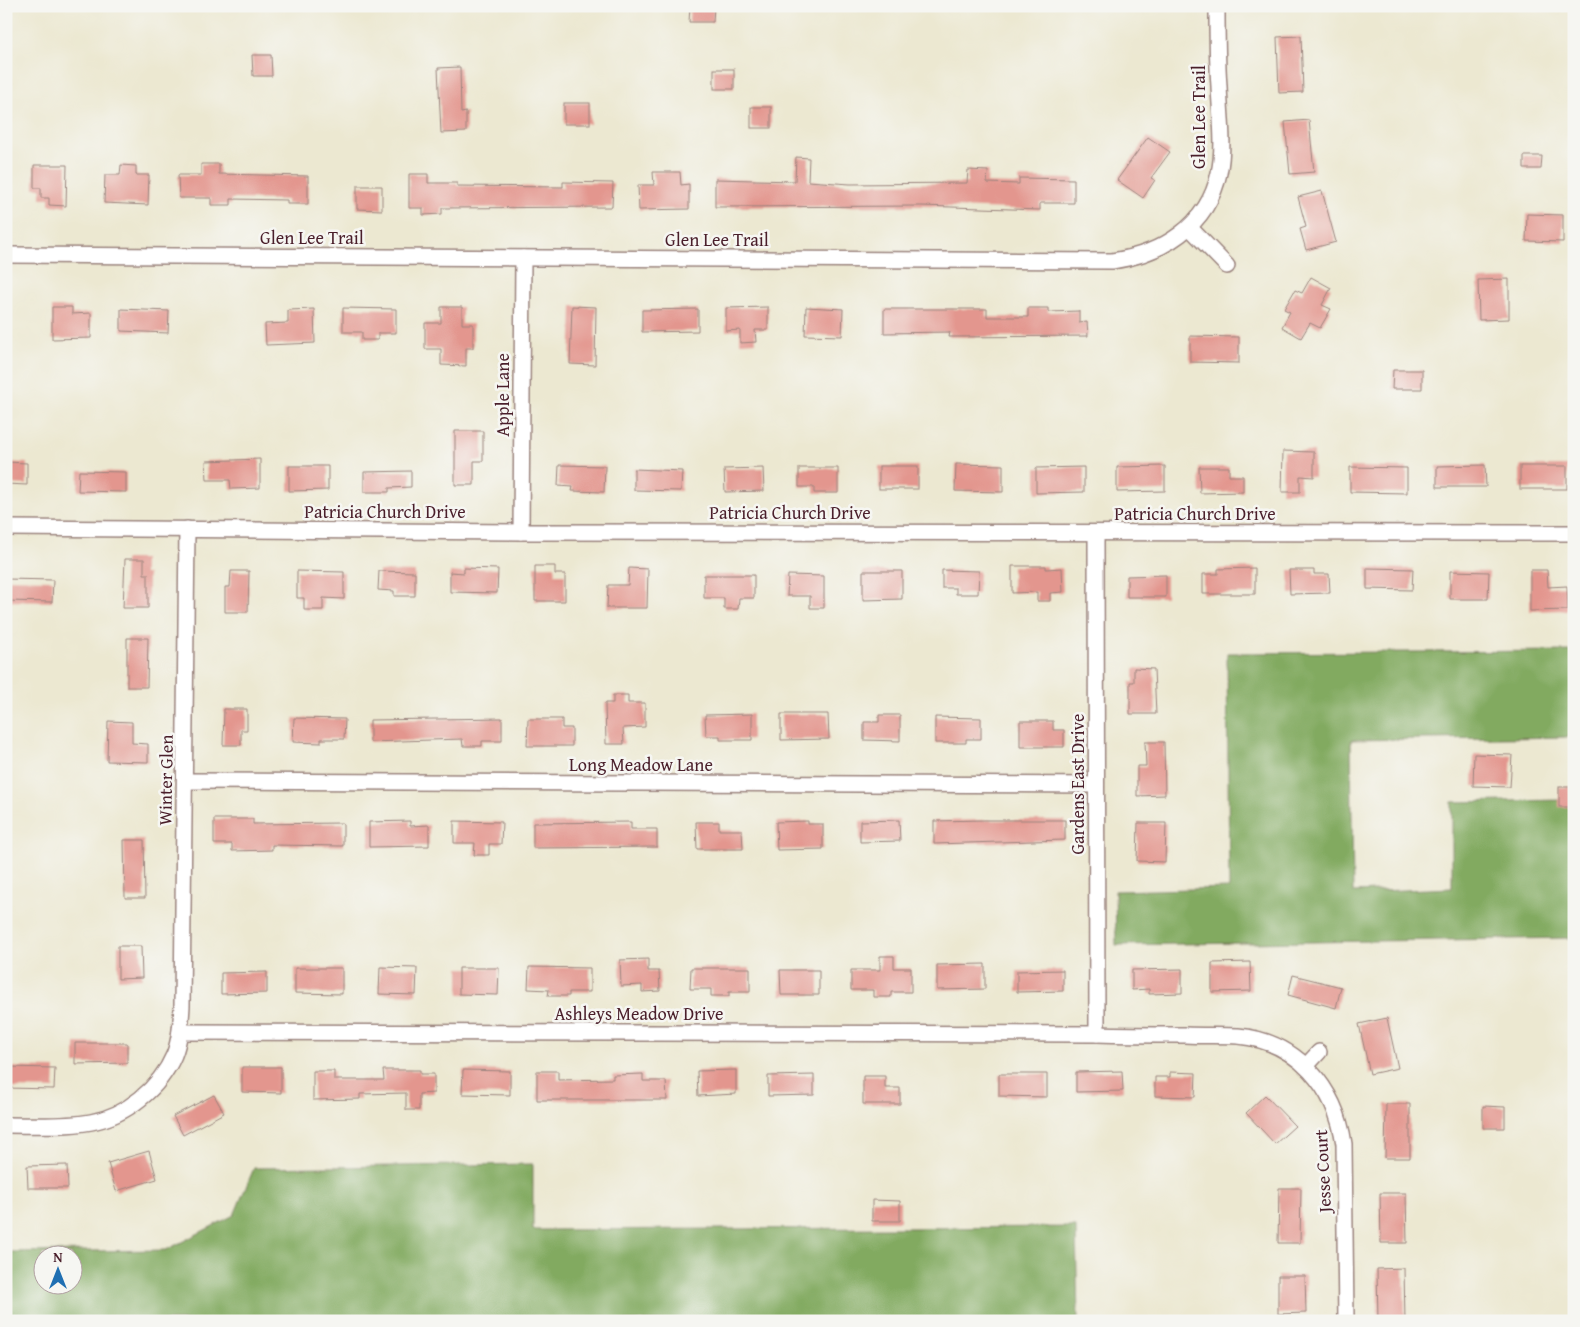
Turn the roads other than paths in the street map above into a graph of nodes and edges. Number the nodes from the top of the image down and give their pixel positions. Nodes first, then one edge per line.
1 (1217, 6) edge
2 (1190, 228) junction
3 (6, 255) edge
4 (523, 258) junction
5 (1227, 266) dead end
6 (6, 528) edge
7 (187, 529) junction
8 (521, 532) junction
9 (1096, 533) junction
10 (1574, 533) edge
11 (185, 781) junction
12 (1096, 786) junction
13 (180, 1032) junction
14 (1097, 1034) junction
15 (1319, 1052) dead end
16 (1306, 1066) junction
17 (6, 1125) edge
18 (1346, 1321) edge

1 - 2 street, Glen Lee Trail
2 - 4 street, Glen Lee Trail
2 - 5 street
3 - 4 street, Glen Lee Trail
4 - 8 street, Apple Lane
6 - 7 street, Patricia Church Drive
7 - 8 street, Patricia Church Drive
7 - 11 street, Winter Glen
8 - 9 street, Patricia Church Drive
9 - 10 street, Patricia Church Drive
9 - 12 street, Gardens East Drive
11 - 12 street, Long Meadow Lane
11 - 13 street, Winter Glen
12 - 14 street, Gardens East Drive
13 - 14 street, Ashleys Meadow Drive
13 - 17 street, Winter Glen
14 - 16 street, Jesse Court
15 - 16 street
16 - 18 street, Jesse Court

